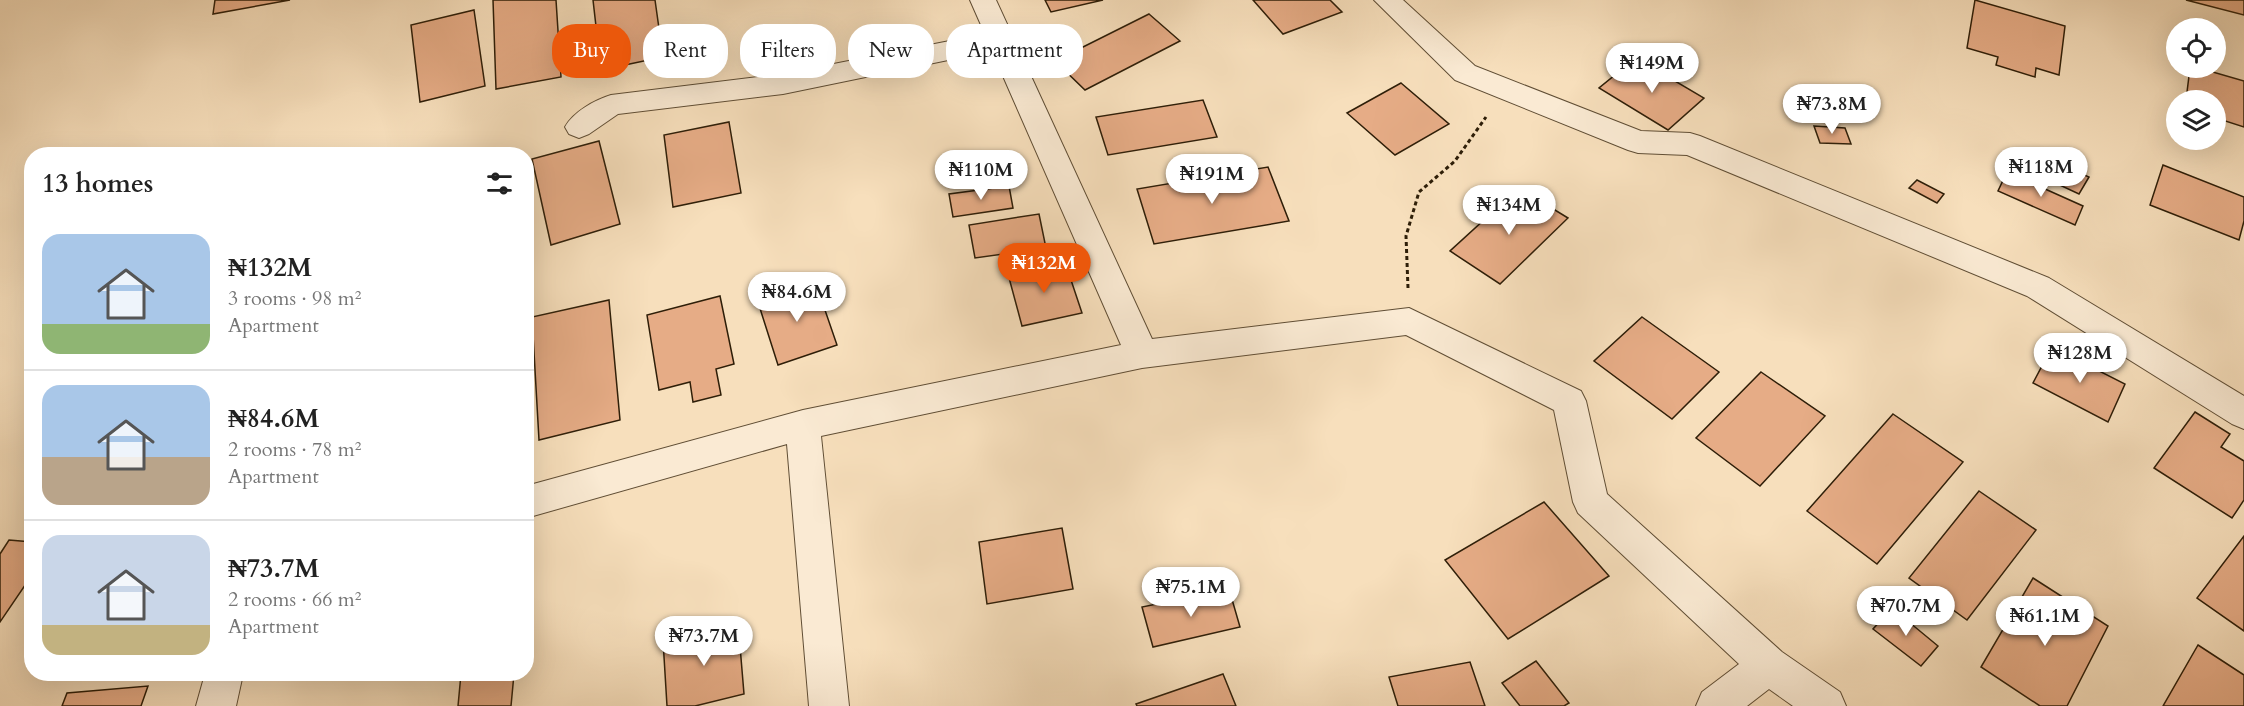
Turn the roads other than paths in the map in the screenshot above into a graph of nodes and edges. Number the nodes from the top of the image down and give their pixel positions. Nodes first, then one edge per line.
1 (983, 0) edge
2 (1387, 0) edge
3 (994, 24) edge
4 (946, 51) edge
5 (1018, 78) edge
6 (579, 127) dead end
7 (1142, 354) junction
8 (2244, 414) edge
9 (803, 425) junction
10 (534, 500) edge
11 (1768, 664) junction
12 (222, 681) edge
13 (216, 706) edge
14 (829, 706) edge
15 (1716, 706) edge
16 (1826, 706) edge

1 - 3 street
2 - 8 street
4 - 6 street
5 - 7 street
7 - 9 street
7 - 11 street
9 - 10 street
9 - 14 street
11 - 15 street
11 - 16 street
12 - 13 street

